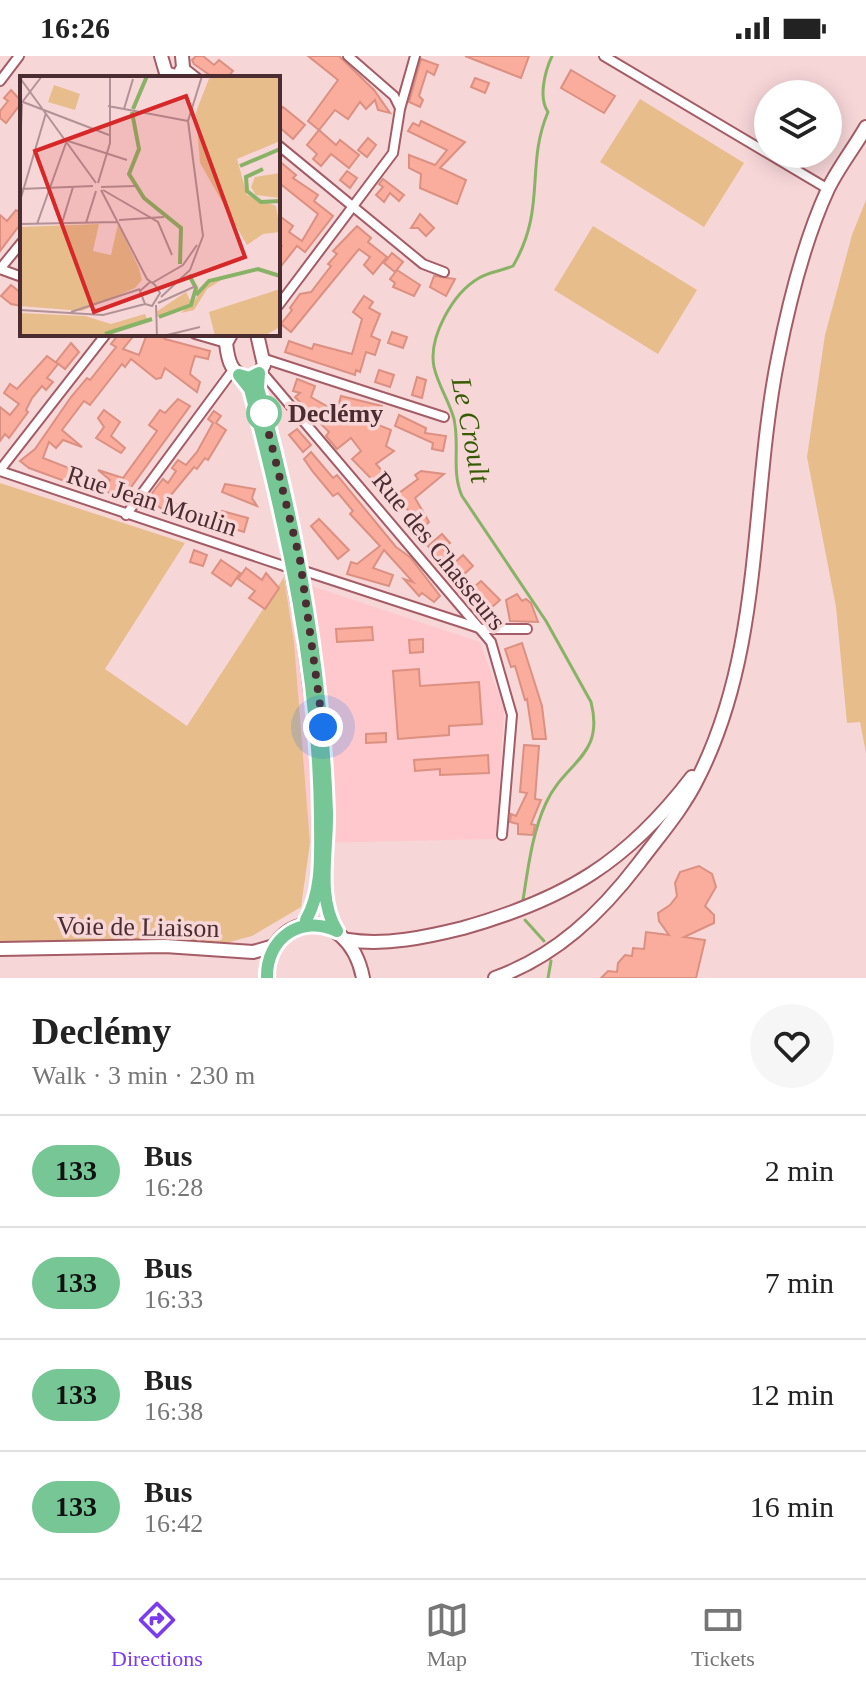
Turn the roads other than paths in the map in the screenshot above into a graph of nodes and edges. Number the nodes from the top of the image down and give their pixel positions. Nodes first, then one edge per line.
1 (19, 56) edge
2 (161, 56) edge
3 (348, 56) edge
4 (415, 56) edge
5 (604, 56) edge
6 (174, 72) edge
7 (0, 81) edge
8 (400, 109) junction
9 (866, 127) edge
10 (280, 147) edge
11 (851, 153) junction
12 (828, 189) junction
13 (354, 207) junction
14 (812, 234) junction
15 (20, 244) edge
16 (0, 269) edge
17 (444, 272) dead end
18 (20, 276) edge
19 (280, 303) edge
20 (104, 336) edge
21 (257, 336) edge
22 (230, 337) edge
23 (262, 368) junction
24 (236, 372) junction
25 (444, 417) dead end
26 (0, 471) edge
27 (126, 515) junction
28 (297, 569) junction
29 (482, 629) junction
30 (527, 629) dead end
31 (710, 751) junction
32 (502, 835) dead end
33 (302, 926) junction
34 (337, 931) junction
35 (348, 940) junction
36 (274, 946) junction
37 (0, 949) edge
38 (267, 978) edge
39 (363, 978) edge
40 (495, 978) edge

1 - 7 street
2 - 6 main road
3 - 8 street
4 - 8 street
5 - 12 street
8 - 13 street
9 - 11 main road
10 - 13 street
11 - 12 main road
11 - 14 main road
12 - 14 main road
13 - 17 street
13 - 19 street
14 - 31 main road
15 - 16 street
16 - 18 street
20 - 26 street
21 - 23 main road
22 - 24 main road
23 - 24 main road
23 - 25 street
23 - 28 main road
23 - 29 street, Rue des Chasseurs
24 - 27 street
24 - 28 main road
26 - 27 street, Rue Jean Moulin
27 - 28 street, Rue Jean Moulin
28 - 29 street, Rue Jean Moulin
28 - 33 main road
28 - 34 main road
29 - 30 street, Rue Jean Moulin
29 - 32 street, Rue des Chasseurs
31 - 35 main road
31 - 40 main road
33 - 34 main road
33 - 36 main road
34 - 35 main road
35 - 39 main road
36 - 37 main road, Voie de Liaison
36 - 38 main road

